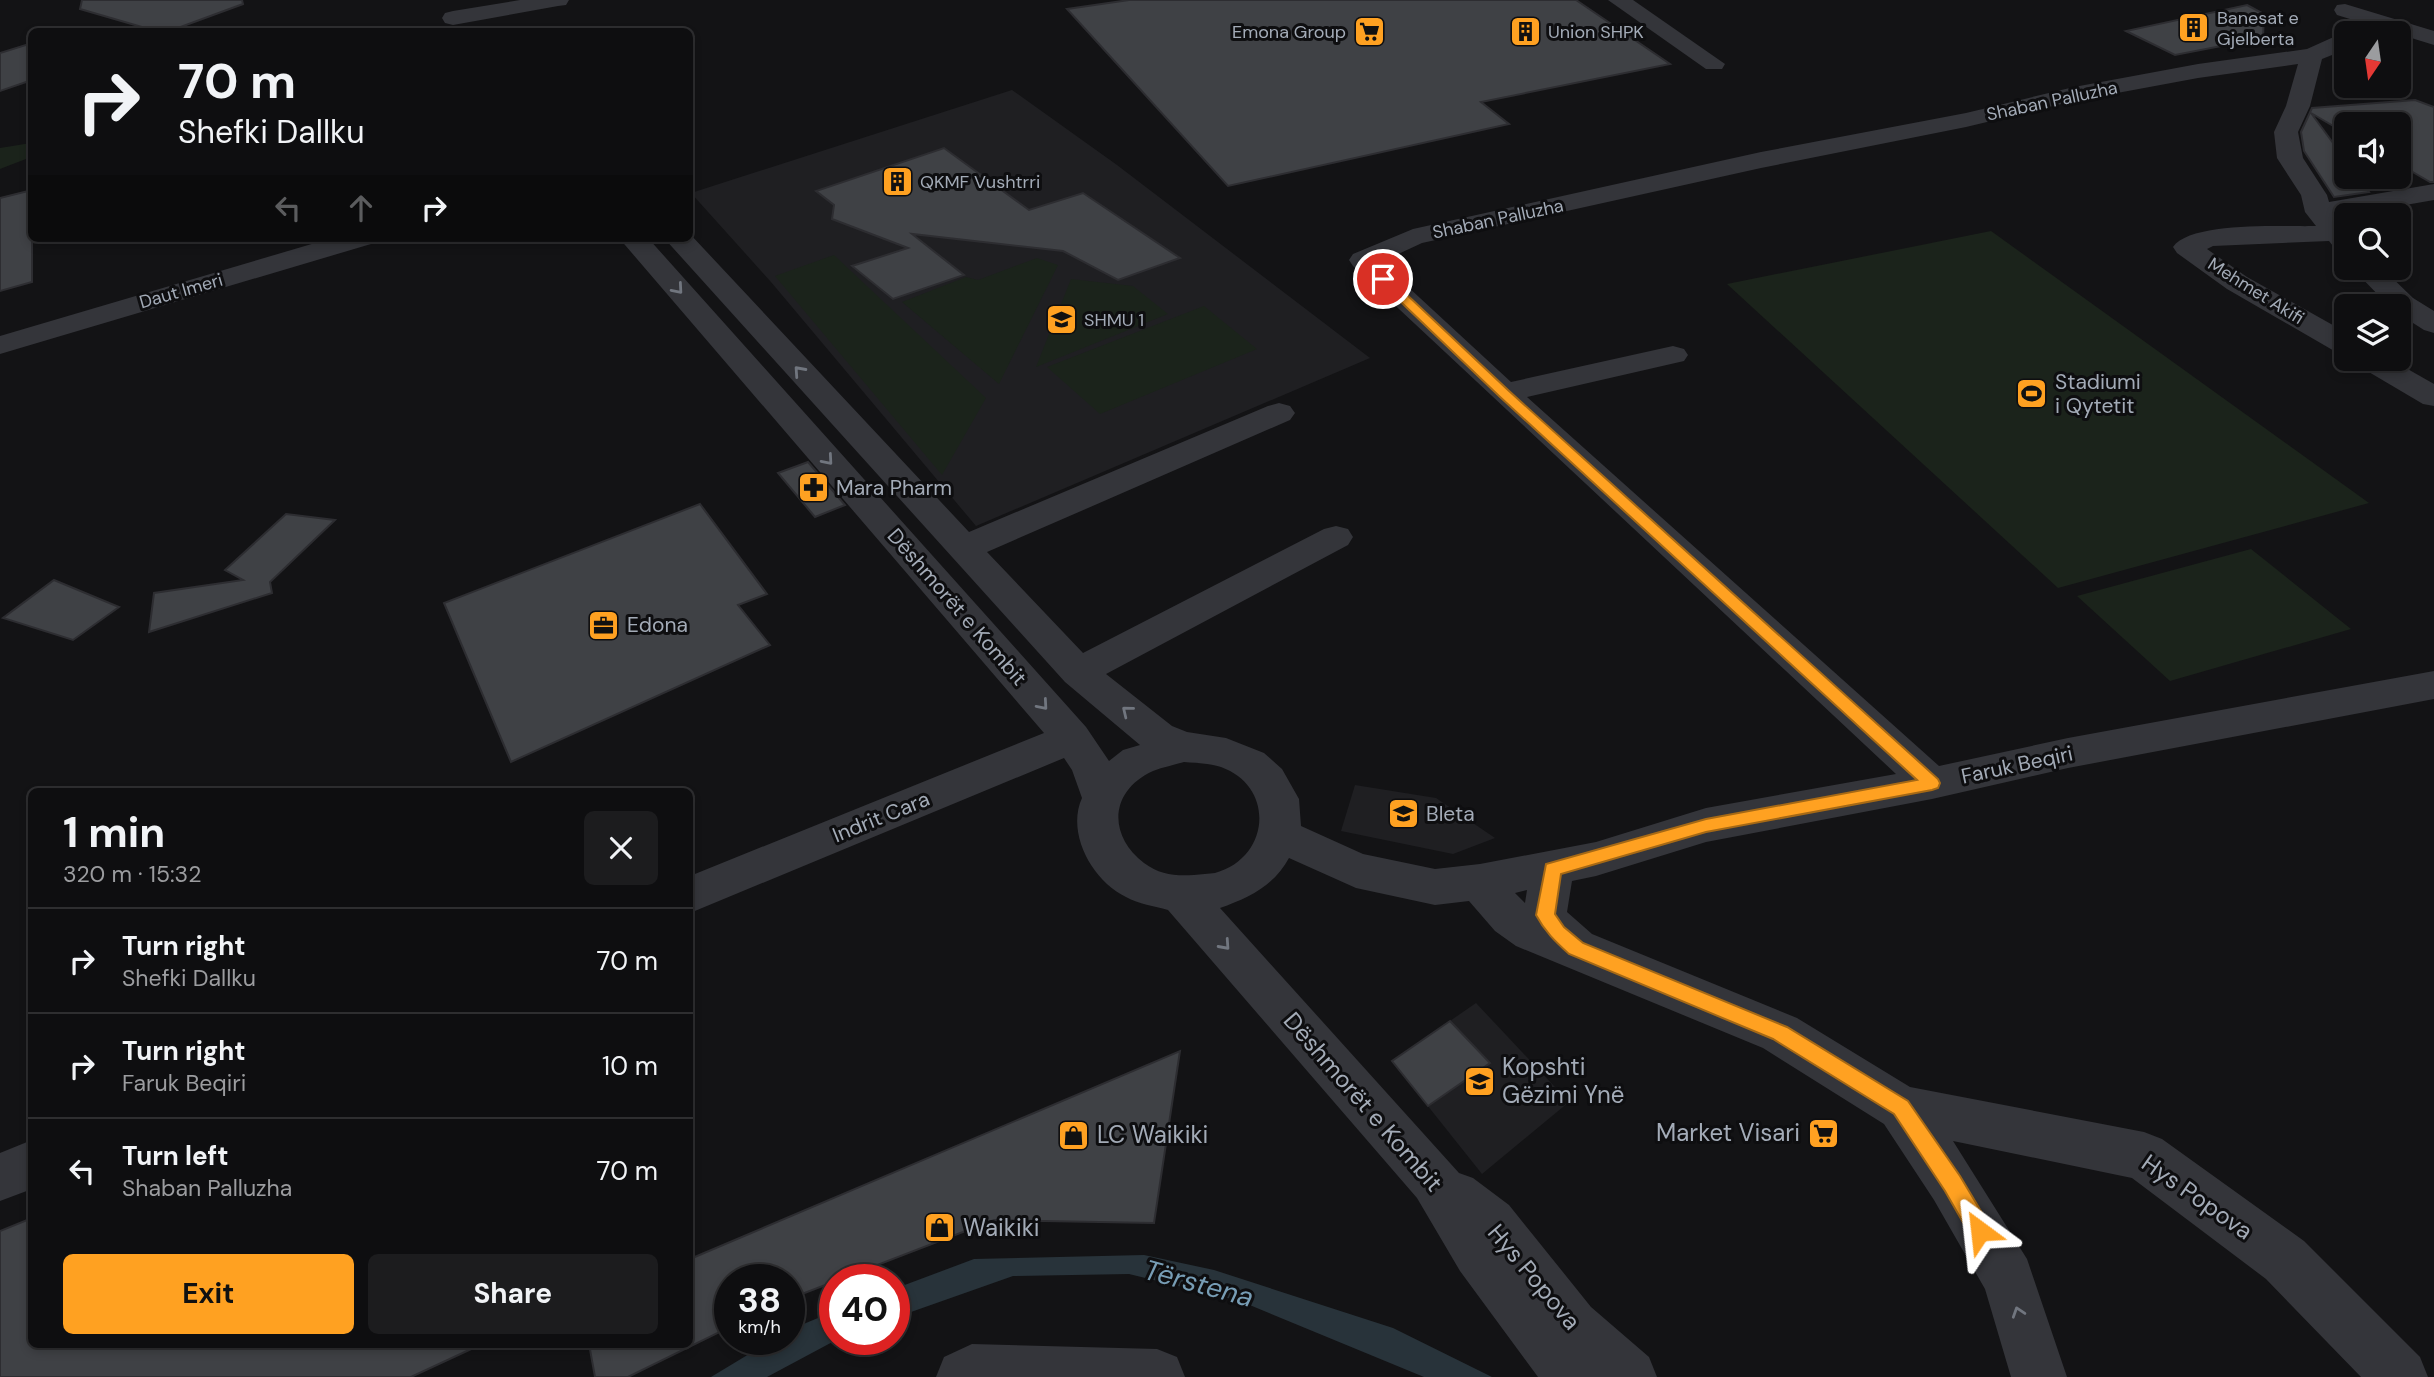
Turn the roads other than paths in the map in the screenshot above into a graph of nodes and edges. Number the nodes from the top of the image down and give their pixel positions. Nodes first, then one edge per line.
1 (558, 0) edge
2 (1619, 0) edge
3 (475, 7) edge
4 (453, 17) edge
5 (2346, 21) edge
6 (2381, 21) edge
7 (490, 28) edge
8 (2412, 31) edge
9 (2434, 38) edge
10 (2334, 46) edge
11 (2312, 55) junction
12 (1714, 64) dead end
13 (2434, 192) edge
14 (2405, 203) edge
15 (2334, 230) edge
16 (348, 242) edge
17 (636, 242) edge
18 (682, 242) edge
19 (2378, 280) edge
20 (2434, 324) edge
21 (761, 330) junction
22 (2334, 339) edge
23 (723, 341) junction
24 (0, 345) edge
25 (1673, 355) dead end
26 (2389, 371) edge
27 (1504, 393) junction
28 (2434, 397) edge
29 (1279, 413) dead end
30 (925, 509) junction
31 (886, 526) junction
32 (1336, 537) dead end
33 (962, 549) junction
34 (1079, 672) junction
35 (2434, 685) edge
36 (1072, 738) junction
37 (1184, 747) junction
38 (1932, 783) junction
39 (1101, 794) junction
40 (1280, 835) junction
41 (1552, 869) junction
42 (1480, 882) junction
43 (693, 894) edge
44 (1180, 894) junction
45 (1576, 948) junction
46 (1901, 1108) junction
47 (28, 1166) edge
48 (0, 1177) edge
49 (1435, 1181) junction
50 (964, 1377) edge
51 (1157, 1377) edge
52 (1573, 1377) edge
53 (1629, 1377) edge
54 (2039, 1377) edge
55 (2400, 1377) edge

1 - 3 street
2 - 12 street
3 - 4 street
3 - 7 street
5 - 6 street
8 - 9 street
10 - 11 street
11 - 15 street
11 - 27 street, Shaban Palluzha
13 - 14 street
15 - 22 street, Mehmet Akifi
16 - 24 street, Daut Imeri
17 -> 23 street, Dëshmorët e Kombit
18 - 21 street, Dëshmorët e Kombit
19 - 20 street
21 - 23 street
30 -> 21 street, Dëshmorët e Kombit
23 -> 31 street, Dëshmorët e Kombit
25 - 27 street
26 - 28 street
27 - 38 street, Shaban Palluzha
29 - 33 street, Dëshmorët e Kombit
30 - 31 street
30 - 33 street, Dëshmorët e Kombit
31 -> 36 street, Dëshmorët e Kombit
32 - 34 street
33 - 34 street, Dëshmorët e Kombit
37 -> 34 street, Dëshmorët e Kombit
35 - 38 street, Faruk Beqiri
36 - 39 street, Dëshmorët e Kombit
36 - 43 street, Indrit Cara
37 - 39 street
37 - 40 street
38 - 41 street, Faruk Beqiri
39 - 44 street
40 - 42 street, Faruk Beqiri
40 - 44 street
41 - 42 street, Faruk Beqiri
41 - 45 street
42 - 45 street
44 -> 49 street, Dëshmorët e Kombit
45 - 46 street
54 -> 46 street
46 - 55 street, Hys Popova
47 - 48 street
49 - 52 street, Dëshmorët e Kombit
49 - 53 street, Hys Popova
50 - 51 street

